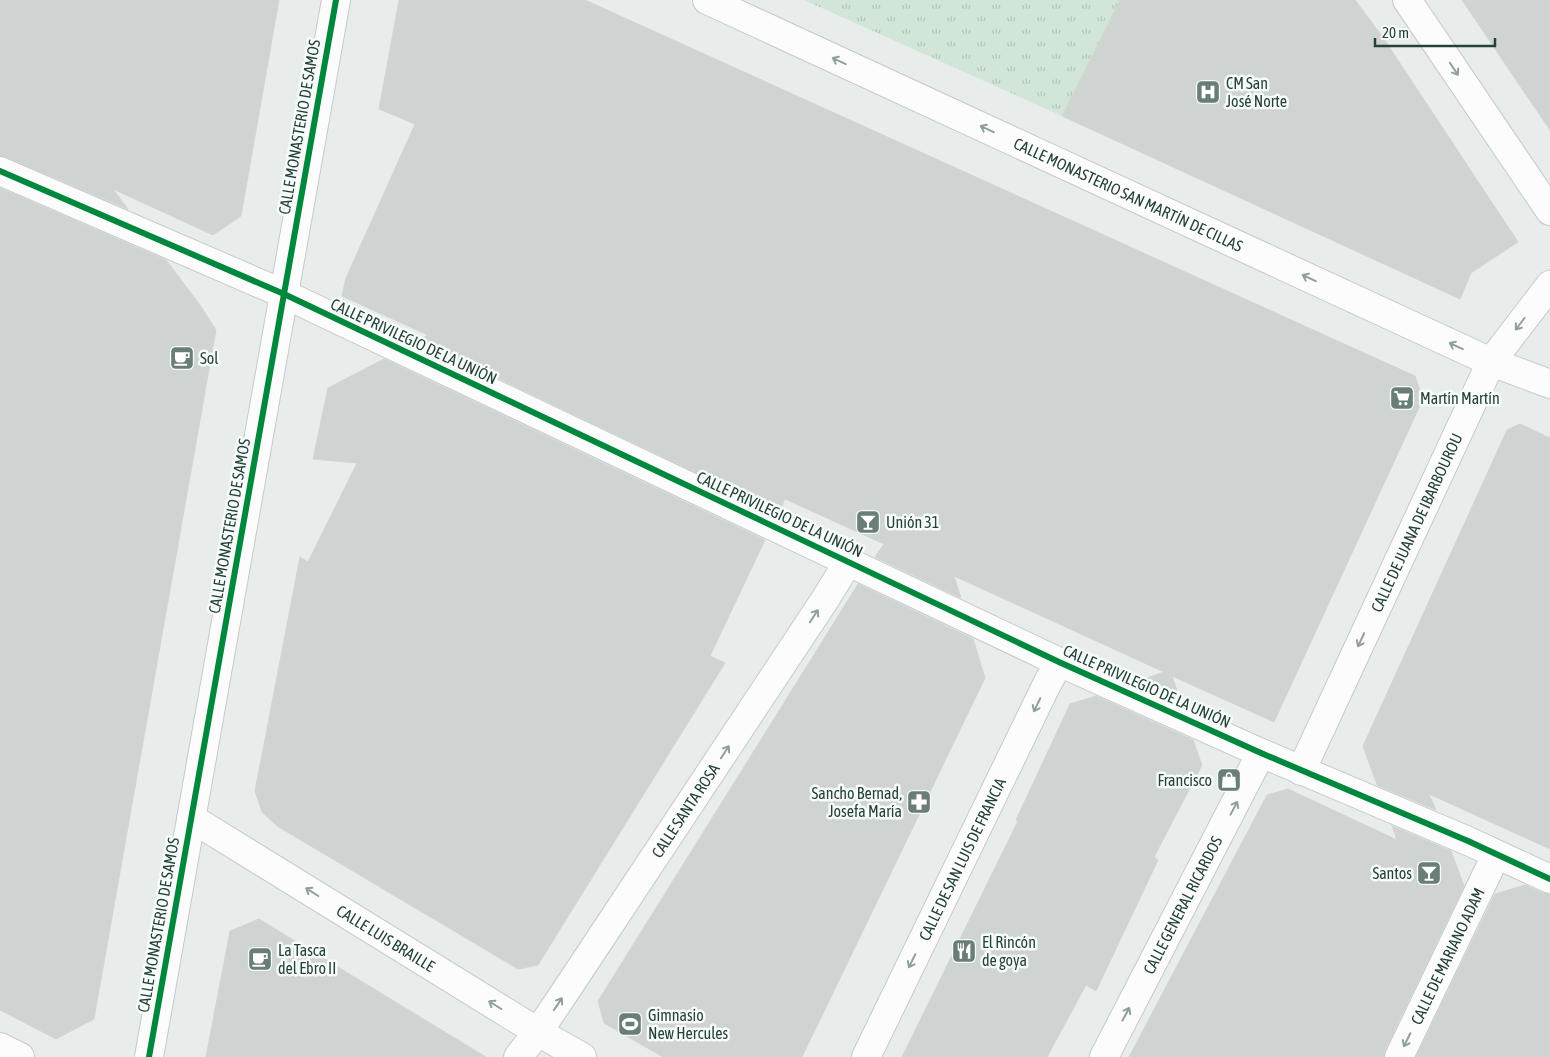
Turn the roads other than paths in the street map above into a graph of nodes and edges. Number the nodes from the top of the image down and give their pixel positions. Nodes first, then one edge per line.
1 (336, 0) edge
2 (707, 0) edge
3 (1408, 0) edge
4 (0, 171) edge
5 (1550, 211) edge
6 (1550, 285) edge
7 (284, 294) junction
8 (1491, 362) junction
9 (1550, 384) edge
10 (848, 562) junction
11 (1060, 662) junction
12 (1261, 753) junction
13 (1300, 770) junction
14 (191, 818) junction
15 (1496, 854) junction
16 (1550, 879) edge
17 (538, 1032) junction
18 (0, 1047) edge
19 (20, 1057) edge
20 (149, 1057) edge
21 (518, 1057) edge
22 (582, 1057) edge
23 (866, 1057) edge
24 (1104, 1057) edge
25 (1399, 1057) edge

1 - 7 street, CALLE MONASTERIO DE SAMOS
8 -> 2 street, CALLE MONASTERIO SAN MARTÍN DE CILLAS
3 -> 5 street
4 - 7 street, CALLE PRIVILEGIO DE LA UNIÓN
6 -> 8 street, CALLE DE JUANA DE IBARBOUROU
7 - 10 street, CALLE PRIVILEGIO DE LA UNIÓN
7 - 14 street, CALLE MONASTERIO DE SAMOS
8 - 9 street, CALLE MONASTERIO SAN MARTÍN DE CILLAS
8 -> 13 street, CALLE DE JUANA DE IBARBOUROU
10 - 11 street, CALLE PRIVILEGIO DE LA UNIÓN
17 -> 10 street, CALLE SANTA ROSA
11 - 12 street, CALLE PRIVILEGIO DE LA UNIÓN
11 -> 23 street, CALLE DE SAN LUIS DE FRANCIA
12 - 13 street, CALLE PRIVILEGIO DE LA UNIÓN
24 -> 12 street, CALLE GENERAL RICARDOS
13 - 15 street, CALLE PRIVILEGIO DE LA UNIÓN
17 -> 14 street, CALLE LUIS BRAILLE
14 - 20 street, CALLE MONASTERIO DE SAMOS
15 - 16 street, CALLE PRIVILEGIO DE LA UNIÓN
15 -> 25 street, CALLE DE MARIANO ADAM
17 - 21 street, CALLE SANTA ROSA
17 - 22 street, CALLE LUIS BRAILLE
18 - 19 street

